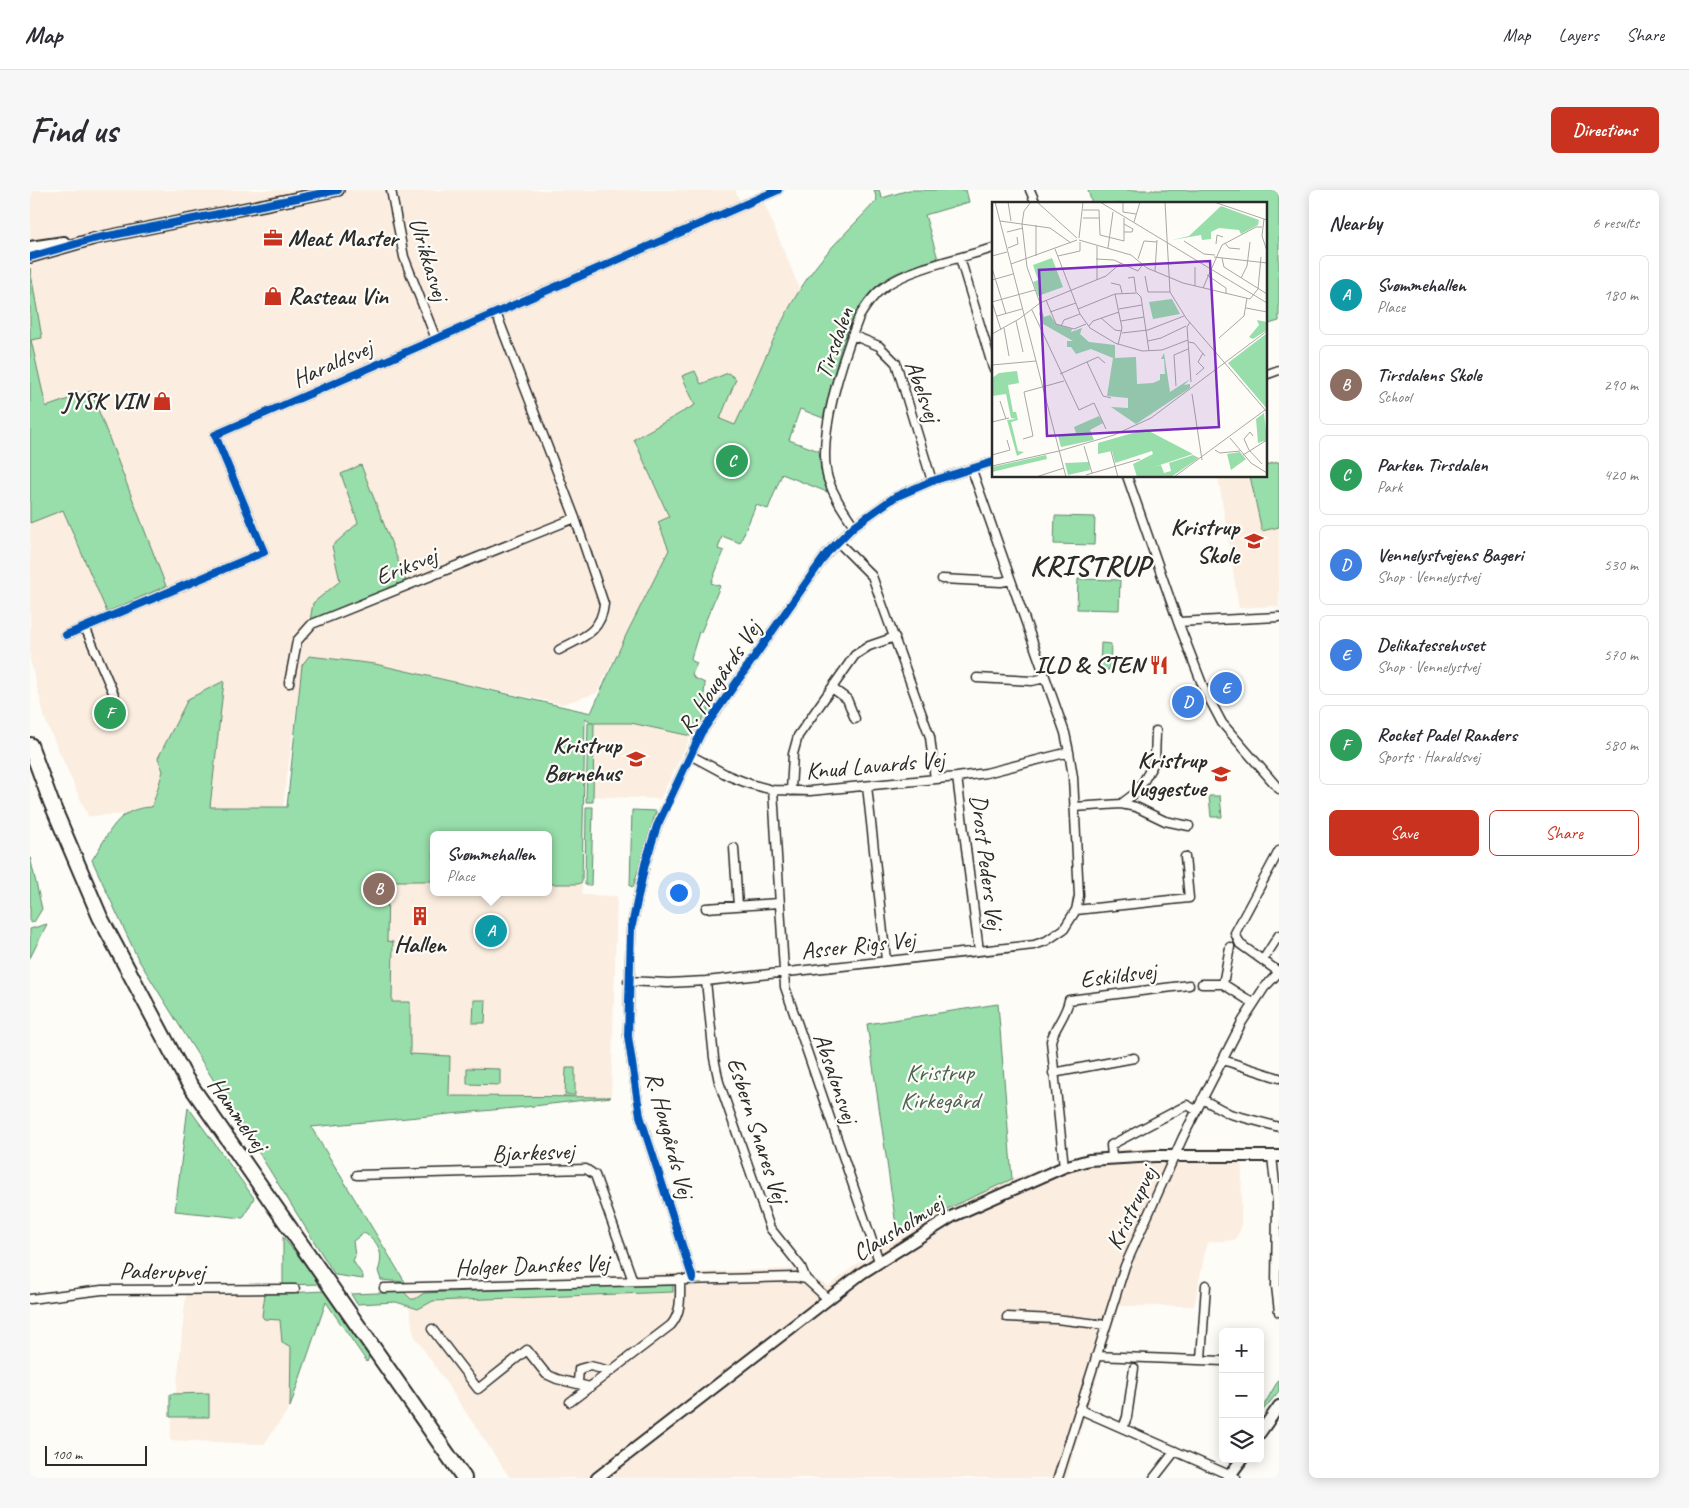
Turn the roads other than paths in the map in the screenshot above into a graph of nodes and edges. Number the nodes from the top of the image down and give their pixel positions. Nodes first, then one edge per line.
1 (338, 190) edge
2 (391, 190) edge
3 (778, 190) edge
4 (1030, 190) edge
5 (1035, 202) edge
6 (92, 239) junction
7 (30, 248) edge
8 (992, 248) edge
9 (30, 257) edge
10 (960, 258) junction
11 (496, 313) junction
12 (852, 335) junction
13 (436, 339) junction
14 (992, 365) edge
15 (1279, 370) edge
16 (1266, 375) edge
17 (992, 462) edge
18 (972, 470) junction
19 (1128, 478) edge
20 (932, 481) junction
21 (575, 518) junction
22 (854, 526) junction
23 (838, 542) junction
24 (942, 579) dead end
25 (1011, 580) junction
26 (1279, 617) edge
27 (1178, 622) junction
28 (85, 627) junction
29 (66, 635) dead end
30 (895, 637) junction
31 (559, 650) dead end
32 (977, 678) dead end
33 (1045, 678) junction
34 (290, 684) dead end
35 (832, 688) junction
36 (116, 697) dead end
37 (855, 719) dead end
38 (1156, 731) dead end
39 (30, 745) edge
40 (1069, 752) junction
41 (690, 755) junction
42 (957, 777) junction
43 (935, 779) junction
44 (867, 786) junction
45 (1279, 789) edge
46 (773, 790) junction
47 (791, 791) junction
48 (1121, 804) junction
49 (1074, 808) junction
50 (1189, 826) dead end
51 (734, 848) dead end
52 (1279, 851) edge
53 (1185, 857) dead end
54 (1277, 861) edge
55 (779, 904) junction
56 (738, 906) junction
57 (706, 908) dead end
58 (1076, 910) junction
59 (1279, 935) edge
60 (1230, 947) dead end
61 (978, 951) junction
62 (886, 960) junction
63 (1263, 960) junction
64 (783, 972) junction
65 (1279, 972) edge
66 (706, 981) junction
67 (628, 982) junction
68 (1202, 984) dead end
69 (1223, 984) junction
70 (1189, 985) dead end
71 (1253, 1003) junction
72 (1134, 1058) dead end
73 (1223, 1060) junction
74 (1054, 1073) junction
75 (1279, 1078) edge
76 (1202, 1098) junction
77 (1196, 1110) junction
78 (1279, 1127) edge
79 (1176, 1156) junction
80 (1276, 1156) edge
81 (1112, 1157) junction
82 (1064, 1167) junction
83 (357, 1175) dead end
84 (879, 1261) junction
85 (680, 1279) junction
86 (693, 1279) junction
87 (806, 1279) junction
88 (633, 1281) junction
89 (1206, 1284) dead end
90 (384, 1288) dead end
91 (295, 1289) dead end
92 (30, 1299) edge
93 (828, 1299) junction
94 (1279, 1312) edge
95 (1006, 1317) dead end
96 (1106, 1325) junction
97 (432, 1329) dead end
98 (1096, 1356) junction
99 (1201, 1359) junction
100 (1219, 1361) edge
101 (1134, 1368) dead end
102 (611, 1371) junction
103 (578, 1382) junction
104 (590, 1387) junction
105 (570, 1402) dead end
106 (1279, 1406) edge
107 (1079, 1410) junction
108 (1264, 1427) edge
109 (1123, 1428) junction
110 (1175, 1451) junction
111 (1240, 1463) edge
112 (1232, 1477) edge
113 (464, 1478) edge
114 (597, 1478) edge
115 (1058, 1478) edge
116 (1154, 1478) edge

1 - 6 street
2 - 13 street, Ulrikkasvej
3 - 11 street, Haraldsvej
4 - 5 street
6 - 7 street
6 - 9 street
8 - 10 street, Tirsdalen
10 - 12 street, Tirsdalen
10 - 14 street
11 - 13 street, Haraldsvej
11 - 21 street
12 - 20 street, Abelsvej
12 - 22 street, Tirsdalen
13 - 28 street, Haraldsvej
15 - 16 street
17 - 18 street, R. Hougårds Vej
18 - 20 street, R. Hougårds Vej
18 - 25 street, Asser Rigs Vej
19 - 27 street
20 - 22 street, R. Hougårds Vej
21 - 31 street
21 - 34 street, Eriksvej
22 - 23 street, R. Hougårds Vej
23 - 30 street
23 - 41 street, R. Hougårds Vej
24 - 25 street
25 - 33 street, Asser Rigs Vej
26 - 27 street
27 - 45 street
28 - 29 street, Haraldsvej
28 - 36 street
30 - 35 street
30 - 43 street
32 - 33 street
33 - 40 street, Asser Rigs Vej
35 - 37 street
35 - 47 street
38 - 48 street
39 - 113 highway, Hammelvej
40 - 42 street, Knud Lavards Vej
40 - 49 street, Asser Rigs Vej
41 - 46 street, Knud Lavards Vej
41 - 67 street, R. Hougårds Vej
42 - 43 street, Knud Lavards Vej
42 - 61 street, Drost Peders Vej
43 - 44 street, Knud Lavards Vej
44 - 47 street, Knud Lavards Vej
44 - 62 street
46 - 47 street, Knud Lavards Vej
46 - 55 street, Absalonsvej
48 - 49 street
48 - 50 street
49 - 58 street, Asser Rigs Vej
51 - 56 street
52 - 54 street
53 - 58 street
54 - 63 street
55 - 56 street
55 - 64 street, Absalonsvej
56 - 57 street
58 - 61 street, Asser Rigs Vej
59 - 63 street
60 - 69 street
61 - 62 street, Asser Rigs Vej
62 - 64 street, Asser Rigs Vej
63 - 65 street
64 - 66 street, Asser Rigs Vej
64 - 84 street, Absalonsvej
65 - 71 street, Kristrupvej
66 - 67 street, Asser Rigs Vej
66 - 87 street, Esbern Snares Vej
67 - 86 street, R. Hougårds Vej
68 - 69 street
69 - 71 street
70 - 74 street, Eskildsvej
71 - 73 street, Kristrupvej
72 - 74 street
73 - 75 street
73 - 76 street, Kristrupvej
74 - 82 street, Eskildsvej
76 - 77 street, Kristrupvej
76 - 78 street
77 - 79 street, Kristrupvej
77 - 81 street
79 - 80 street, Clausholmvej
79 - 81 street, Clausholmvej
79 - 96 street, Kristrupvej
80 - 94 street
81 - 82 street, Clausholmvej
82 - 84 street, Clausholmvej
83 - 88 street, Bjarkesvej
84 - 93 street, Clausholmvej
85 - 86 street, Holger Danskes Vej
85 - 88 street, Holger Danskes Vej
85 - 102 street
86 - 87 street, Holger Danskes Vej
87 - 93 street
88 - 90 street, Holger Danskes Vej
89 - 99 street
91 - 92 street, Paderupvej
93 - 114 street, Clausholmvej
95 - 96 street
96 - 98 street, Kristrupvej
97 - 103 street
98 - 99 street
98 - 107 street, Kristrupvej
99 - 100 street
101 - 109 street
102 - 103 street
102 - 104 street
103 - 104 street
104 - 105 street
106 - 108 street
107 - 109 street
107 - 115 street, Kristrupvej
109 - 110 street
110 - 112 street
110 - 116 street
111 - 112 street

